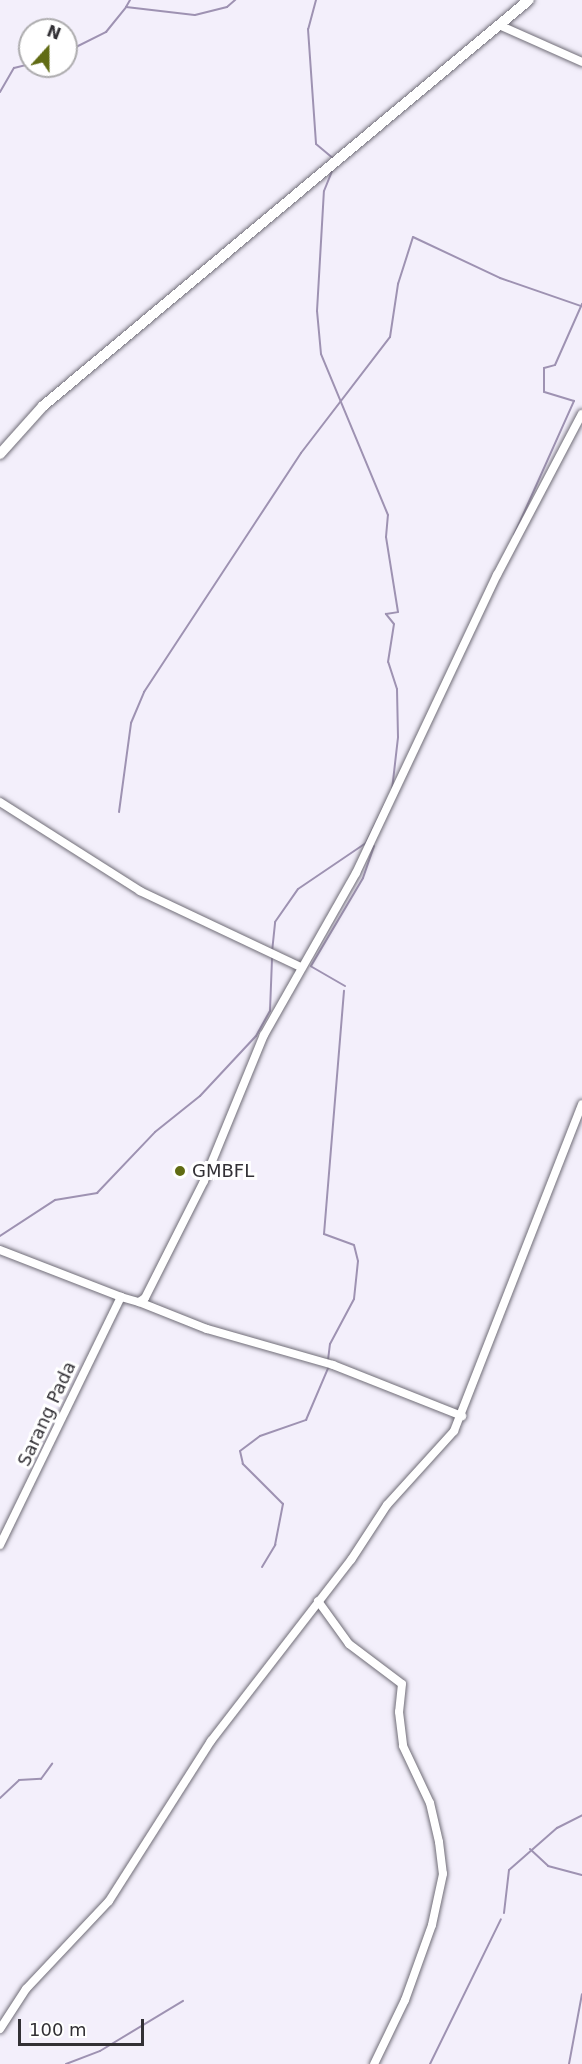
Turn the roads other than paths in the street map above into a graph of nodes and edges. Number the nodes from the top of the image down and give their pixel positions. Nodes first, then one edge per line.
1 (529, 0) edge
2 (499, 25) junction
3 (582, 62) edge
4 (582, 414) edge
5 (0, 454) edge
6 (0, 802) edge
7 (302, 967) junction
8 (582, 1104) edge
9 (0, 1250) edge
10 (121, 1297) junction
11 (139, 1302) junction
12 (462, 1416) junction
13 (0, 1545) edge
14 (318, 1601) junction
15 (0, 2030) edge
16 (374, 2064) edge

1 - 2 street
2 - 3 street
2 - 5 street
4 - 7 street
6 - 7 street
7 - 11 street
8 - 12 street
9 - 10 street
10 - 11 street
10 - 13 street, Sarang Pada
11 - 12 street
12 - 14 street
14 - 15 street
14 - 16 street

